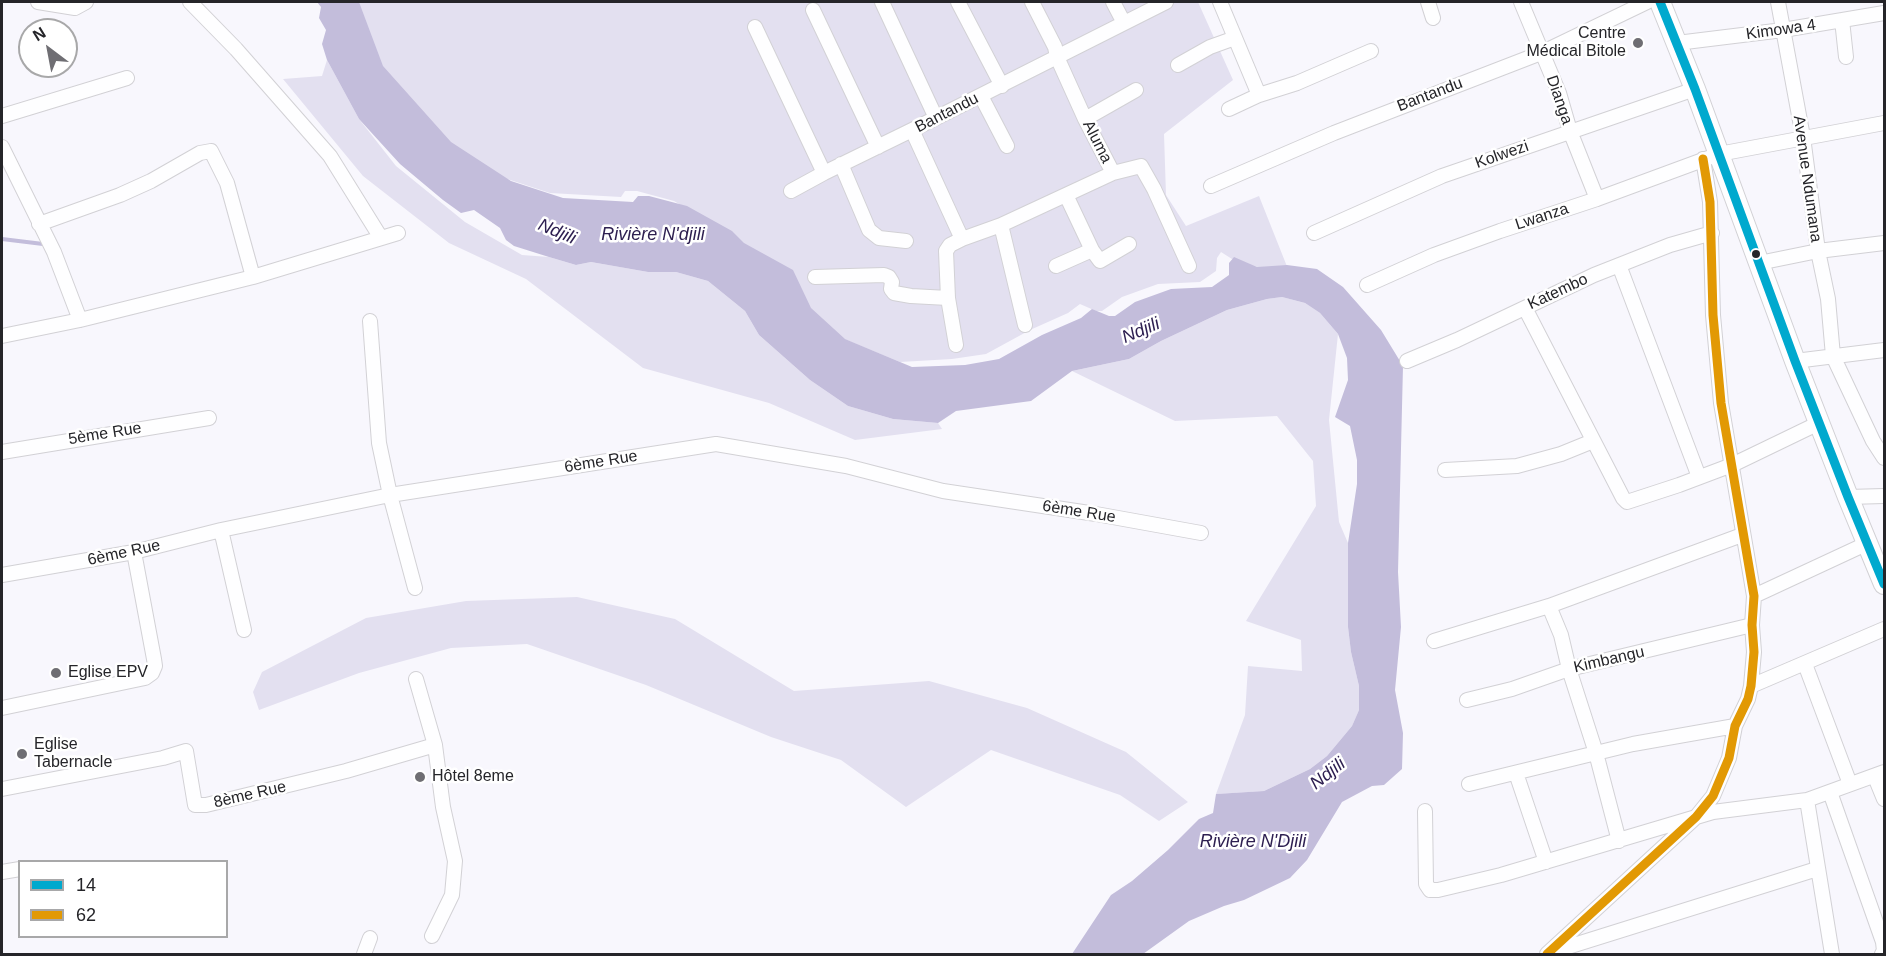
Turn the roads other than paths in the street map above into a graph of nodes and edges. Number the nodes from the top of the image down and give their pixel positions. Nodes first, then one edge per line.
1 (38, 2) edge
2 (86, 2) edge
3 (190, 2) edge
4 (882, 2) edge
5 (958, 2) edge
6 (1032, 2) edge
7 (1113, 2) edge
8 (1166, 2) edge
9 (1220, 2) edge
10 (1428, 2) edge
11 (1521, 2) edge
12 (1647, 2) edge
13 (1660, 2) edge
14 (1778, 2) edge
15 (813, 10) dead end
16 (1884, 13) edge
17 (1433, 18) dead end
18 (1842, 20) junction
19 (1124, 23) junction
20 (755, 27) dead end
21 (1783, 30) junction
22 (1235, 38) junction
23 (1677, 44) junction
24 (1371, 51) dead end
25 (1541, 53) junction
26 (1057, 57) junction
27 (1846, 57) dead end
28 (1178, 65) dead end
29 (127, 78) dead end
30 (1002, 86) junction
31 (1695, 89) junction
32 (1136, 90) dead end
33 (1259, 95) junction
34 (981, 96) junction
35 (1229, 109) dead end
36 (2, 116) edge
37 (936, 118) junction
38 (1085, 119) junction
39 (1884, 123) edge
40 (912, 130) junction
41 (1570, 131) junction
42 (1803, 137) junction
43 (1007, 146) dead end
44 (2, 147) edge
45 (878, 147) junction
46 (1711, 156) junction
47 (841, 164) junction
48 (824, 172) junction
49 (1113, 173) junction
50 (1211, 186) dead end
51 (791, 191) dead end
52 (1066, 195) junction
53 (1597, 200) junction
54 (39, 224) junction
55 (1001, 225) junction
56 (398, 233) dead end
57 (1314, 233) dead end
58 (1712, 233) junction
59 (381, 238) junction
60 (966, 238) junction
61 (906, 241) dead end
62 (1884, 243) edge
63 (1129, 244) dead end
64 (1092, 250) junction
65 (1818, 251) junction
66 (1759, 263) junction
67 (1619, 265) junction
68 (1056, 266) dead end
69 (1189, 266) dead end
70 (253, 277) junction
71 (815, 278) dead end
72 (1367, 285) dead end
73 (948, 298) junction
74 (1525, 308) junction
75 (80, 320) junction
76 (370, 321) dead end
77 (1025, 325) dead end
78 (2, 336) edge
79 (956, 345) dead end
80 (1884, 350) edge
81 (1833, 356) junction
82 (1407, 360) dead end
83 (1795, 361) junction
84 (209, 417) dead end
85 (1819, 423) junction
86 (1593, 441) junction
87 (2, 452) edge
88 (1884, 458) edge
89 (1732, 465) junction
90 (1445, 470) dead end
91 (1699, 477) junction
92 (390, 495) junction
93 (1884, 496) edge
94 (1848, 497) junction
95 (220, 530) junction
96 (1201, 533) dead end
97 (1742, 535) junction
98 (1868, 543) junction
99 (134, 552) junction
100 (2, 575) edge
101 (1884, 584) edge
102 (415, 588) dead end
103 (1754, 596) junction
104 (1549, 606) junction
105 (1752, 625) junction
106 (1884, 629) edge
107 (244, 630) dead end
108 (1434, 641) dead end
109 (1804, 664) junction
110 (1569, 669) junction
111 (416, 679) dead end
112 (1751, 686) junction
113 (1467, 700) dead end
114 (2, 708) edge
115 (1735, 726) junction
116 (435, 745) junction
117 (1596, 753) junction
118 (1516, 773) junction
119 (1880, 775) edge
120 (1469, 784) dead end
121 (1850, 784) junction
122 (2, 789) edge
123 (1830, 792) junction
124 (1884, 799) edge
125 (1807, 800) junction
126 (1425, 811) dead end
127 (1696, 817) junction
128 (1619, 841) junction
129 (1546, 862) junction
130 (18, 868) edge
131 (1817, 869) junction
132 (2, 872) edge
133 (432, 936) dead end
134 (370, 938) dead end
135 (1549, 953) edge
136 (1827, 953) edge
137 (364, 954) edge
138 (1882, 954) edge

1 - 2 street
3 - 59 street
4 - 37 street
5 - 30 street
6 - 26 street, Aluma
7 - 19 street
8 - 19 street, Bantandu
9 - 22 street
10 - 17 street
11 - 25 street, Dianga
12 - 25 street, Bantandu
13 - 23 street
14 - 21 street, Avenue Ndumana
15 - 45 street
16 - 18 street, Kimowa 4
18 - 21 street, Kimowa 4
18 - 27 street
19 - 26 street, Bantandu
20 - 48 street
21 - 23 street, Kimowa 4
21 - 42 street, Avenue Ndumana
22 - 28 street
22 - 33 street
23 - 31 street
24 - 33 street
25 - 41 street, Dianga
25 - 50 street, Bantandu
26 - 30 street, Bantandu
26 - 38 street, Aluma
29 - 36 street
30 - 34 street, Bantandu
31 - 41 street, Kolwezi
31 - 46 street
32 - 38 street
33 - 35 street
34 - 37 street, Bantandu
34 - 43 street
37 - 40 street, Bantandu
38 - 49 street, Aluma
39 - 42 street, Lwanza
40 - 45 street, Bantandu
40 - 60 street
41 - 53 street, Dianga
41 - 57 street, Kolwezi
42 - 46 street, Lwanza
42 - 65 street, Avenue Ndumana
44 - 54 street
45 - 47 street, Bantandu
46 - 53 street, Lwanza
46 - 58 street
46 - 66 street
47 - 48 street, Bantandu
47 - 61 street
48 - 51 street, Bantandu
49 - 52 street, Aluma
49 - 69 street
52 - 55 street, Aluma
52 - 64 street
53 - 72 street, Lwanza
54 - 70 street
54 - 75 street
55 - 60 street, Aluma
55 - 77 street
56 - 59 street
58 - 67 street, Katembo
58 - 89 street
59 - 70 street
60 - 73 street
62 - 65 street
63 - 64 street
64 - 68 street
65 - 66 street
65 - 81 street, Avenue Ndumana
66 - 83 street
67 - 74 street, Katembo
67 - 91 street
70 - 75 street
71 - 73 street
73 - 79 street
74 - 82 street, Katembo
74 - 86 street
75 - 78 street
76 - 92 street
80 - 81 street
81 - 83 street
81 - 88 street
83 - 85 street
84 - 87 street, 5ème Rue
85 - 89 street
85 - 94 street
86 - 90 street
86 - 91 street
89 - 91 street
89 - 97 street
92 - 95 street, 6ème Rue
92 - 96 street, 6ème Rue
92 - 102 street
93 - 94 street
94 - 98 street
95 - 99 street, 6ème Rue
95 - 107 street
97 - 103 street
97 - 104 street
98 - 101 street
98 - 103 street
99 - 100 street, 6ème Rue
99 - 114 street
103 - 105 street
104 - 108 street
104 - 110 street
105 - 110 street, Kimbangu
105 - 112 street
106 - 109 street
109 - 112 street
109 - 121 street
110 - 113 street, Kimbangu
110 - 117 street
111 - 116 street
112 - 115 street
115 - 117 street
115 - 127 street
116 - 122 street, 8ème Rue
116 - 133 street
117 - 118 street
117 - 128 street
118 - 120 street
118 - 129 street
119 - 121 street
119 - 124 street
121 - 123 street
123 - 125 street
123 - 138 street
125 - 127 street
125 - 131 street
126 - 129 street
127 - 128 street
127 - 135 street
128 - 129 street
130 - 132 street
131 - 135 street
131 - 136 street
134 - 137 street

